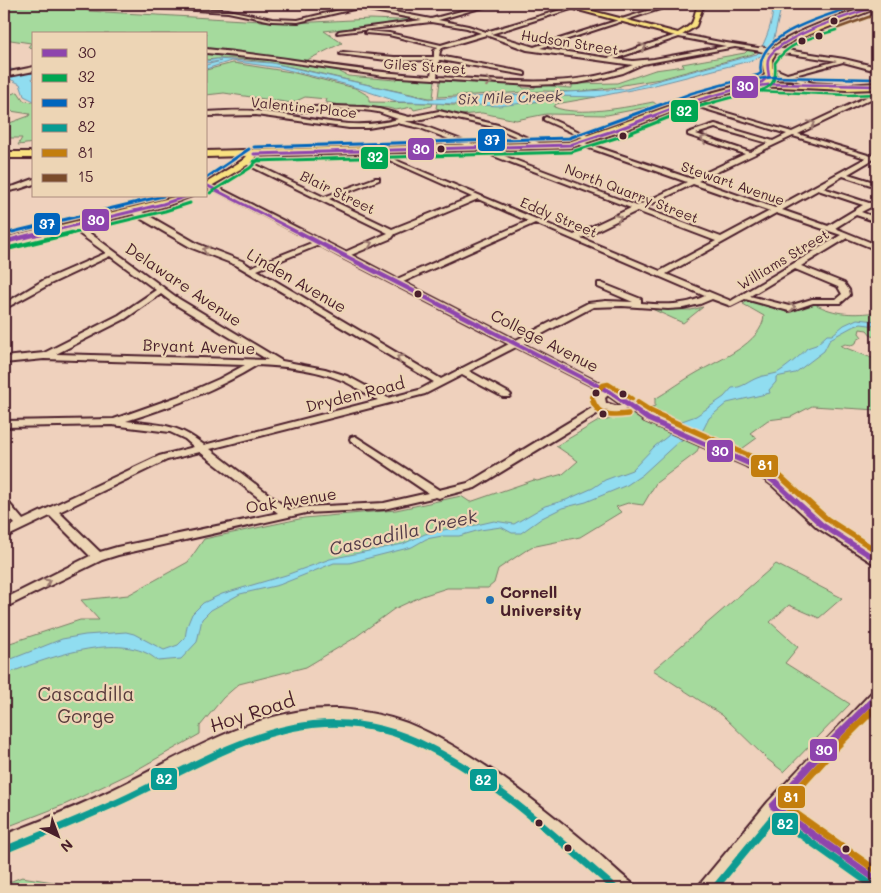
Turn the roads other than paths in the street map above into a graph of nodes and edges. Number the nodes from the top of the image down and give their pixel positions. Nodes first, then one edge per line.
1 (21, 4) edge
2 (38, 4) edge
3 (170, 4) edge
4 (346, 4) edge
5 (492, 4) edge
6 (559, 4) edge
7 (585, 4) edge
8 (673, 4) edge
9 (705, 4) edge
10 (862, 4) edge
11 (129, 5) edge
12 (160, 6) junction
13 (359, 6) junction
14 (573, 7) junction
15 (877, 7) edge
16 (432, 20) junction
17 (623, 20) junction
18 (487, 33) junction
19 (682, 33) junction
20 (442, 46) junction
21 (735, 46) junction
22 (532, 49) junction
23 (208, 52) edge
24 (343, 54) dead end
25 (809, 55) junction
26 (437, 58) junction
27 (608, 60) junction
28 (844, 61) junction
29 (641, 63) junction
30 (832, 64) junction
31 (768, 68) junction
32 (31, 69) edge
33 (877, 69) edge
34 (523, 74) dead end
35 (4, 75) edge
36 (785, 76) junction
37 (434, 78) junction
38 (758, 83) junction
39 (817, 86) junction
40 (877, 86) edge
41 (877, 94) edge
42 (864, 99) junction
43 (688, 102) junction
44 (877, 103) edge
45 (294, 110) dead end
46 (208, 114) edge
47 (546, 119) dead end
48 (401, 120) junction
49 (792, 134) junction
50 (591, 139) junction
51 (580, 143) junction
52 (773, 143) junction
53 (542, 146) junction
54 (478, 148) junction
55 (379, 150) junction
56 (208, 154) edge
57 (254, 154) junction
58 (751, 154) junction
59 (4, 155) edge
60 (32, 155) edge
61 (871, 158) edge
62 (246, 162) junction
63 (877, 165) edge
64 (842, 174) junction
65 (377, 179) dead end
66 (32, 182) edge
67 (692, 182) junction
68 (208, 185) edge
69 (877, 185) edge
70 (208, 186) edge
71 (817, 188) junction
72 (4, 190) edge
73 (477, 197) junction
74 (181, 198) edge
75 (324, 199) junction
76 (873, 205) edge
77 (637, 208) junction
78 (134, 211) junction
79 (775, 211) junction
80 (856, 213) junction
81 (877, 220) edge
82 (534, 221) junction
83 (73, 225) junction
84 (828, 229) junction
85 (392, 232) junction
86 (847, 236) junction
87 (574, 238) junction
88 (720, 240) junction
89 (4, 242) edge
90 (320, 242) junction
91 (877, 248) edge
92 (112, 253) junction
93 (344, 255) junction
94 (795, 266) junction
95 (250, 270) junction
96 (660, 274) junction
97 (397, 282) junction
98 (601, 285) dead end
99 (161, 290) junction
100 (711, 296) junction
101 (745, 296) junction
102 (731, 304) joint
103 (645, 305) junction
104 (4, 307) edge
105 (516, 344) junction
106 (44, 356) junction
107 (4, 360) edge
108 (254, 363) junction
109 (280, 363) junction
110 (463, 372) junction
111 (442, 383) junction
112 (608, 391) junction
113 (506, 395) dead end
114 (387, 401) junction
115 (603, 406) junction
116 (631, 406) junction
117 (112, 422) junction
118 (4, 424) edge
119 (355, 439) dead end
120 (203, 448) junction
121 (439, 495) junction
122 (4, 504) edge
123 (51, 511) junction
124 (287, 514) junction
125 (21, 525) junction
126 (4, 534) edge
127 (98, 558) junction
128 (877, 560) edge
129 (4, 604) edge
130 (877, 696) edge
131 (773, 806) junction
132 (4, 842) edge
133 (877, 880) edge
134 (628, 889) edge
135 (705, 889) edge

1 - 2 street
3 - 12 street
4 - 13 street, Hudson Street
5 - 16 street
6 - 14 main road
7 - 14 street
8 - 17 street
9 - 19 main road
10 - 15 street
11 - 12 street
12 - 13 street
13 - 16 street, Hudson Street
14 - 17 main road
14 - 18 street
15 - 31 highway
16 - 18 street, Hudson Street
16 - 20 street
17 - 19 main road
17 - 22 street
18 - 20 street
18 - 22 street, Hudson Street
19 - 21 street
27 -> 19 street
20 - 26 street
21 - 25 street, bridge
21 - 29 street, Hudson Street
22 - 27 street, Hudson Street
23 - 37 street, Giles Street
24 - 26 street
25 - 28 street
25 - 30 street
26 - 34 street
26 - 37 street
27 - 29 street, Hudson Street
28 - 30 street
28 - 33 street
37 -> 29 street, Giles Street
30 - 36 street
31 - 36 street
31 - 38 highway
32 - 35 street
36 - 38 street
36 - 39 street
38 - 39 highway
38 - 43 highway
39 - 40 highway
41 - 42 street
42 - 44 street
49 -> 42 street
43 - 49 street
43 - 50 highway
45 - 48 street, Valentine Place
46 - 48 street, Valentine Place
47 - 50 street
48 - 53 street
48 - 54 street, North Quarry Street
49 - 52 street
49 - 61 street
50 - 51 highway
51 - 53 highway
51 - 67 street, Stewart Avenue
52 - 58 street
58 -> 52 street
53 - 54 highway
54 - 55 highway
54 - 77 street, North Quarry Street
55 - 57 highway
55 - 73 street, Eddy Street
56 - 57 highway
57 - 62 main road
58 - 67 street
59 - 60 highway
61 - 63 street
61 - 64 street
62 - 68 main road
62 - 75 street, Blair Street
64 - 69 street
64 - 71 street
65 - 75 street
66 - 72 street
67 - 77 street
67 - 79 street, Stewart Avenue
70 - 90 street, College Avenue
71 - 76 street
71 - 79 street
73 - 82 street, Eddy Street
73 - 85 street
74 - 78 main road
75 - 85 street, Blair Street
76 - 80 street
87 -> 77 street
77 - 88 street, North Quarry Street
78 - 83 main road
95 -> 78 street, Linden Avenue
79 - 84 street, Stewart Avenue
79 - 88 street
80 - 81 street
80 - 84 street
82 - 87 street, Eddy Street
82 - 97 street
83 - 89 main road
83 - 92 street, Delaware Avenue
84 - 86 street, Stewart Avenue
93 -> 85 street
86 - 91 street, Stewart Avenue
86 - 94 street, Williams Street
87 - 96 street, Eddy Street
88 - 96 street
90 - 93 street, College Avenue
90 - 95 street
92 - 99 street, Delaware Avenue
92 - 104 street
93 - 97 street, College Avenue
94 - 101 street, Williams Street
101 -> 94 street
111 -> 95 street, Linden Avenue
96 - 100 street, Eddy Street
97 - 105 street, College Avenue
98 - 103 street
99 - 106 street
99 - 109 street, Delaware Avenue
100 - 102 street, Eddy Street
100 - 103 street, Dryden Road
101 - 102 street, Williams Street
103 - 105 street, Dryden Road
105 - 110 street, Dryden Road
105 - 112 street, College Avenue
106 - 107 street, Bryant Avenue
106 - 108 street, Bryant Avenue
108 - 109 street, Bryant Avenue
108 - 117 street
109 - 114 street, Bryant Avenue
110 - 111 street, Dryden Road
110 - 113 street
111 - 114 street, Dryden Road
112 - 115 street
112 - 116 street, College Avenue
114 - 120 street, Dryden Road
115 - 116 street
115 - 121 street, Oak Avenue
116 - 128 street, College Avenue
117 - 118 street
117 - 120 street
119 - 121 street
120 - 123 street, Dryden Road
120 - 124 street
121 - 124 street, Oak Avenue
122 - 125 street
123 - 125 street, Dryden Road
123 - 127 street
124 - 127 street, Oak Avenue
125 - 126 street, Dryden Road
129 -> 127 street, Oak Avenue
130 - 131 street
131 - 133 street
131 - 135 street
132 - 134 street, Hoy Road

